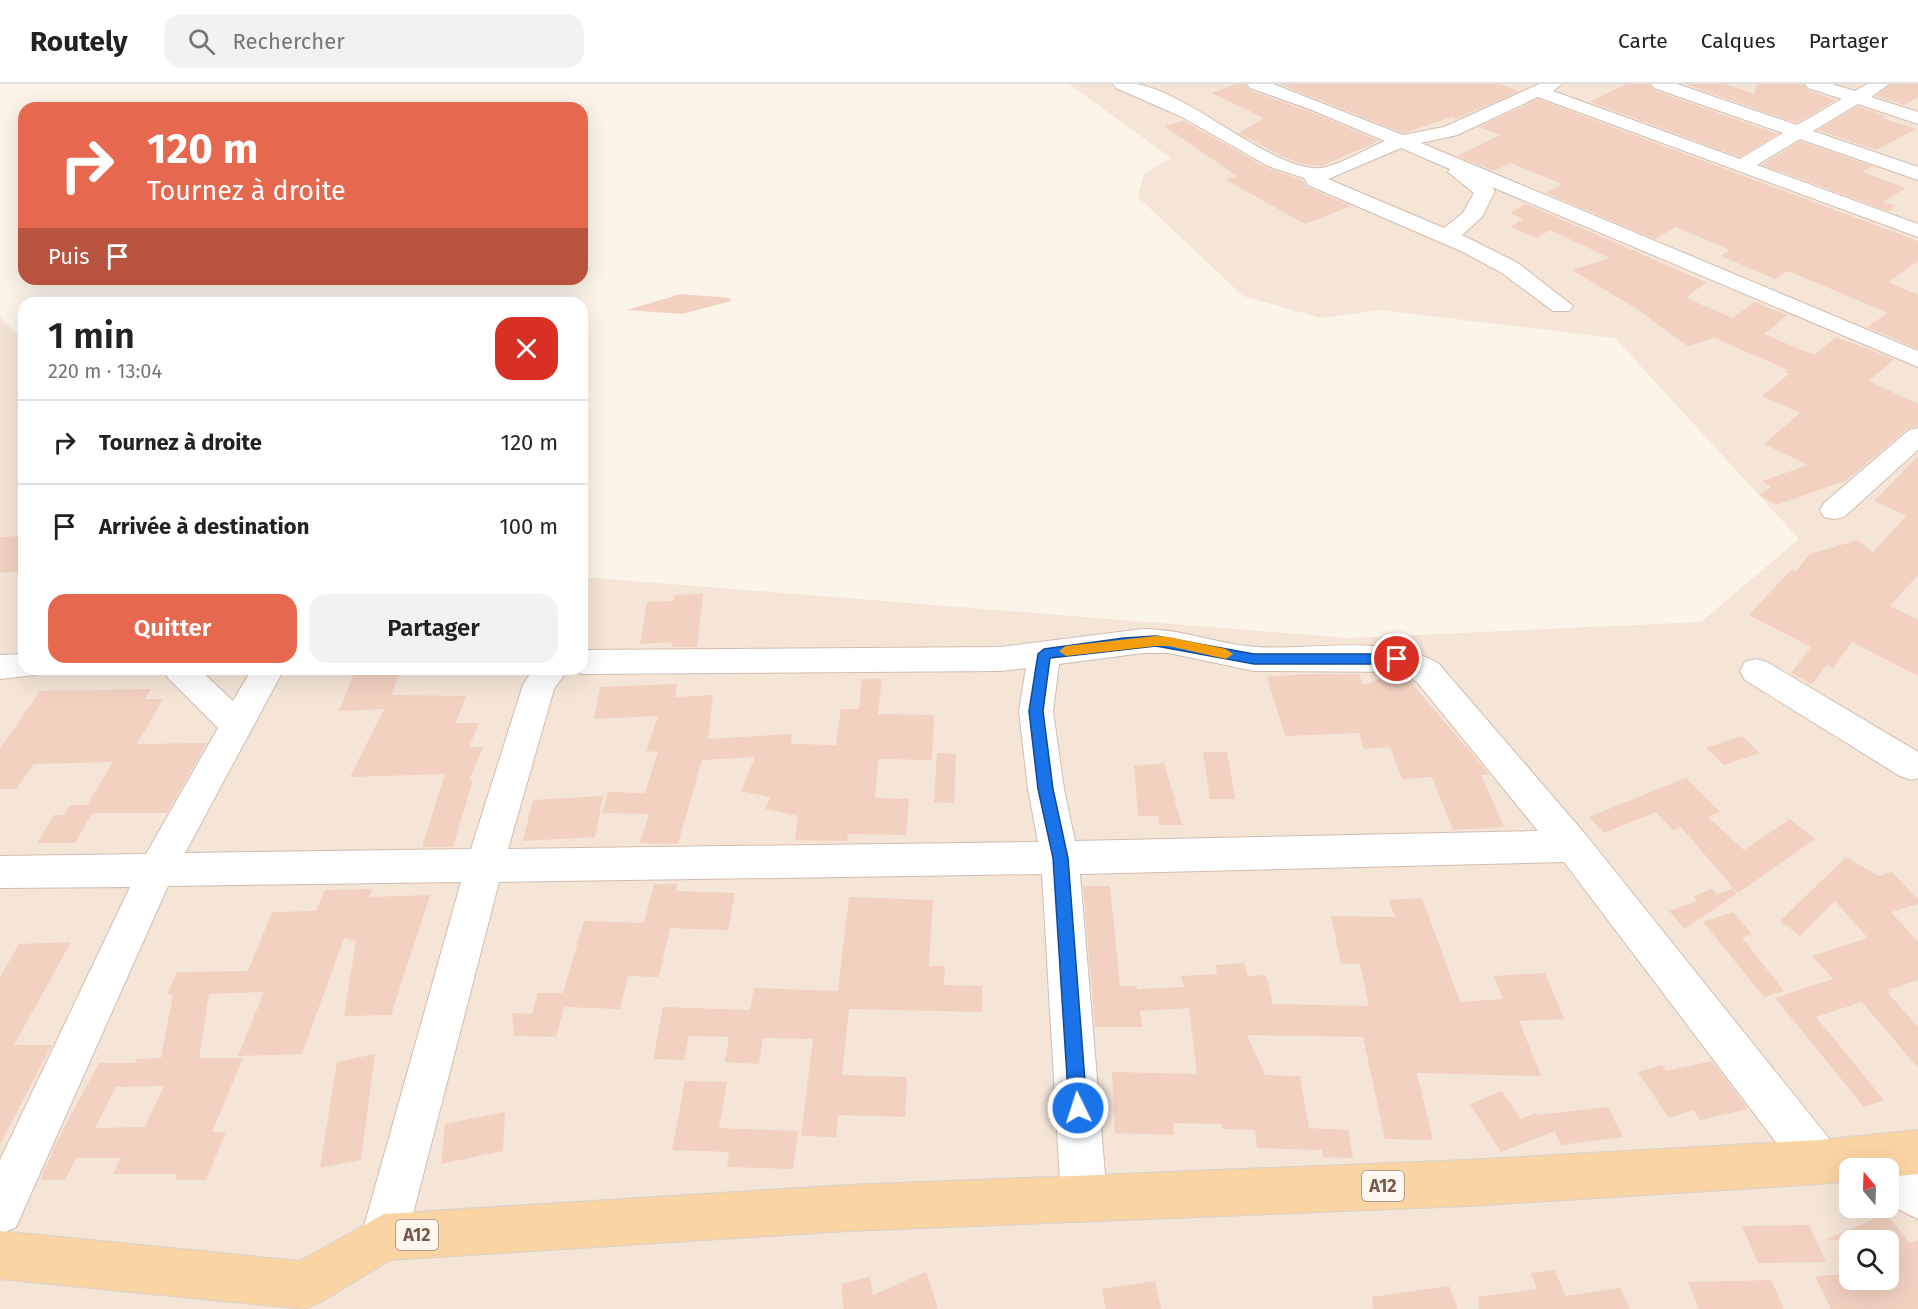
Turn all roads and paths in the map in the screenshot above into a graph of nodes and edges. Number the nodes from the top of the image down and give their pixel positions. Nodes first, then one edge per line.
1 (1122, 84) edge
2 (1256, 84) edge
3 (1660, 84) edge
4 (1814, 84) edge
5 (1880, 84) edge
6 (1545, 88) edge
7 (1855, 98) junction
8 (1918, 118) edge
9 (1450, 132) junction
10 (1798, 132) junction
11 (1399, 142) junction
12 (1436, 157) junction
13 (1743, 165) junction
14 (1312, 174) junction
15 (1918, 174) edge
16 (1918, 231) edge
17 (1446, 236) junction
18 (1562, 306) dead end
19 (1918, 360) edge
20 (1918, 436) edge
21 (1834, 510) dead end
22 (1044, 654) junction
23 (588, 662) edge
24 (18, 666) edge
25 (0, 667) edge
26 (1756, 671) dead end
27 (185, 675) edge
28 (265, 675) edge
29 (547, 675) edge
30 (236, 725) junction
31 (1916, 766) edge
32 (1573, 846) junction
33 (1060, 858) junction
34 (485, 865) junction
35 (156, 871) junction
36 (0, 872) edge
37 (1918, 1152) edge
38 (1851, 1158) edge
39 (1894, 1158) edge
40 (1839, 1168) edge
41 (1899, 1187) edge
42 (1918, 1196) edge
43 (1084, 1199) junction
44 (0, 1211) edge
45 (384, 1237) junction
46 (0, 1255) edge
47 (303, 1297) edge

1 - 14 street
2 - 11 street
3 - 10 street
4 - 7 street
5 - 7 street
6 - 9 street
6 - 13 street
7 - 8 street
7 - 10 street
9 - 11 street
9 - 12 street
10 - 13 street
10 - 15 street
11 - 12 street
11 - 14 street
12 - 17 street
12 - 19 street
13 - 16 street
14 - 17 street
17 - 18 street
20 - 21 street
22 - 23 street
22 - 32 street
22 - 33 street
24 - 25 street
26 - 31 street
27 - 30 street
28 - 30 street
29 - 34 street
30 - 35 street
32 - 33 street
32 - 38 street
33 - 34 street
33 - 43 street
34 - 35 street
34 - 45 street
35 - 36 street
35 - 44 street
37 - 39 main road, A12
40 - 43 main road, A12
41 - 42 street
43 - 45 main road, A12
45 - 47 main road, A12
46 - 47 main road, A12

